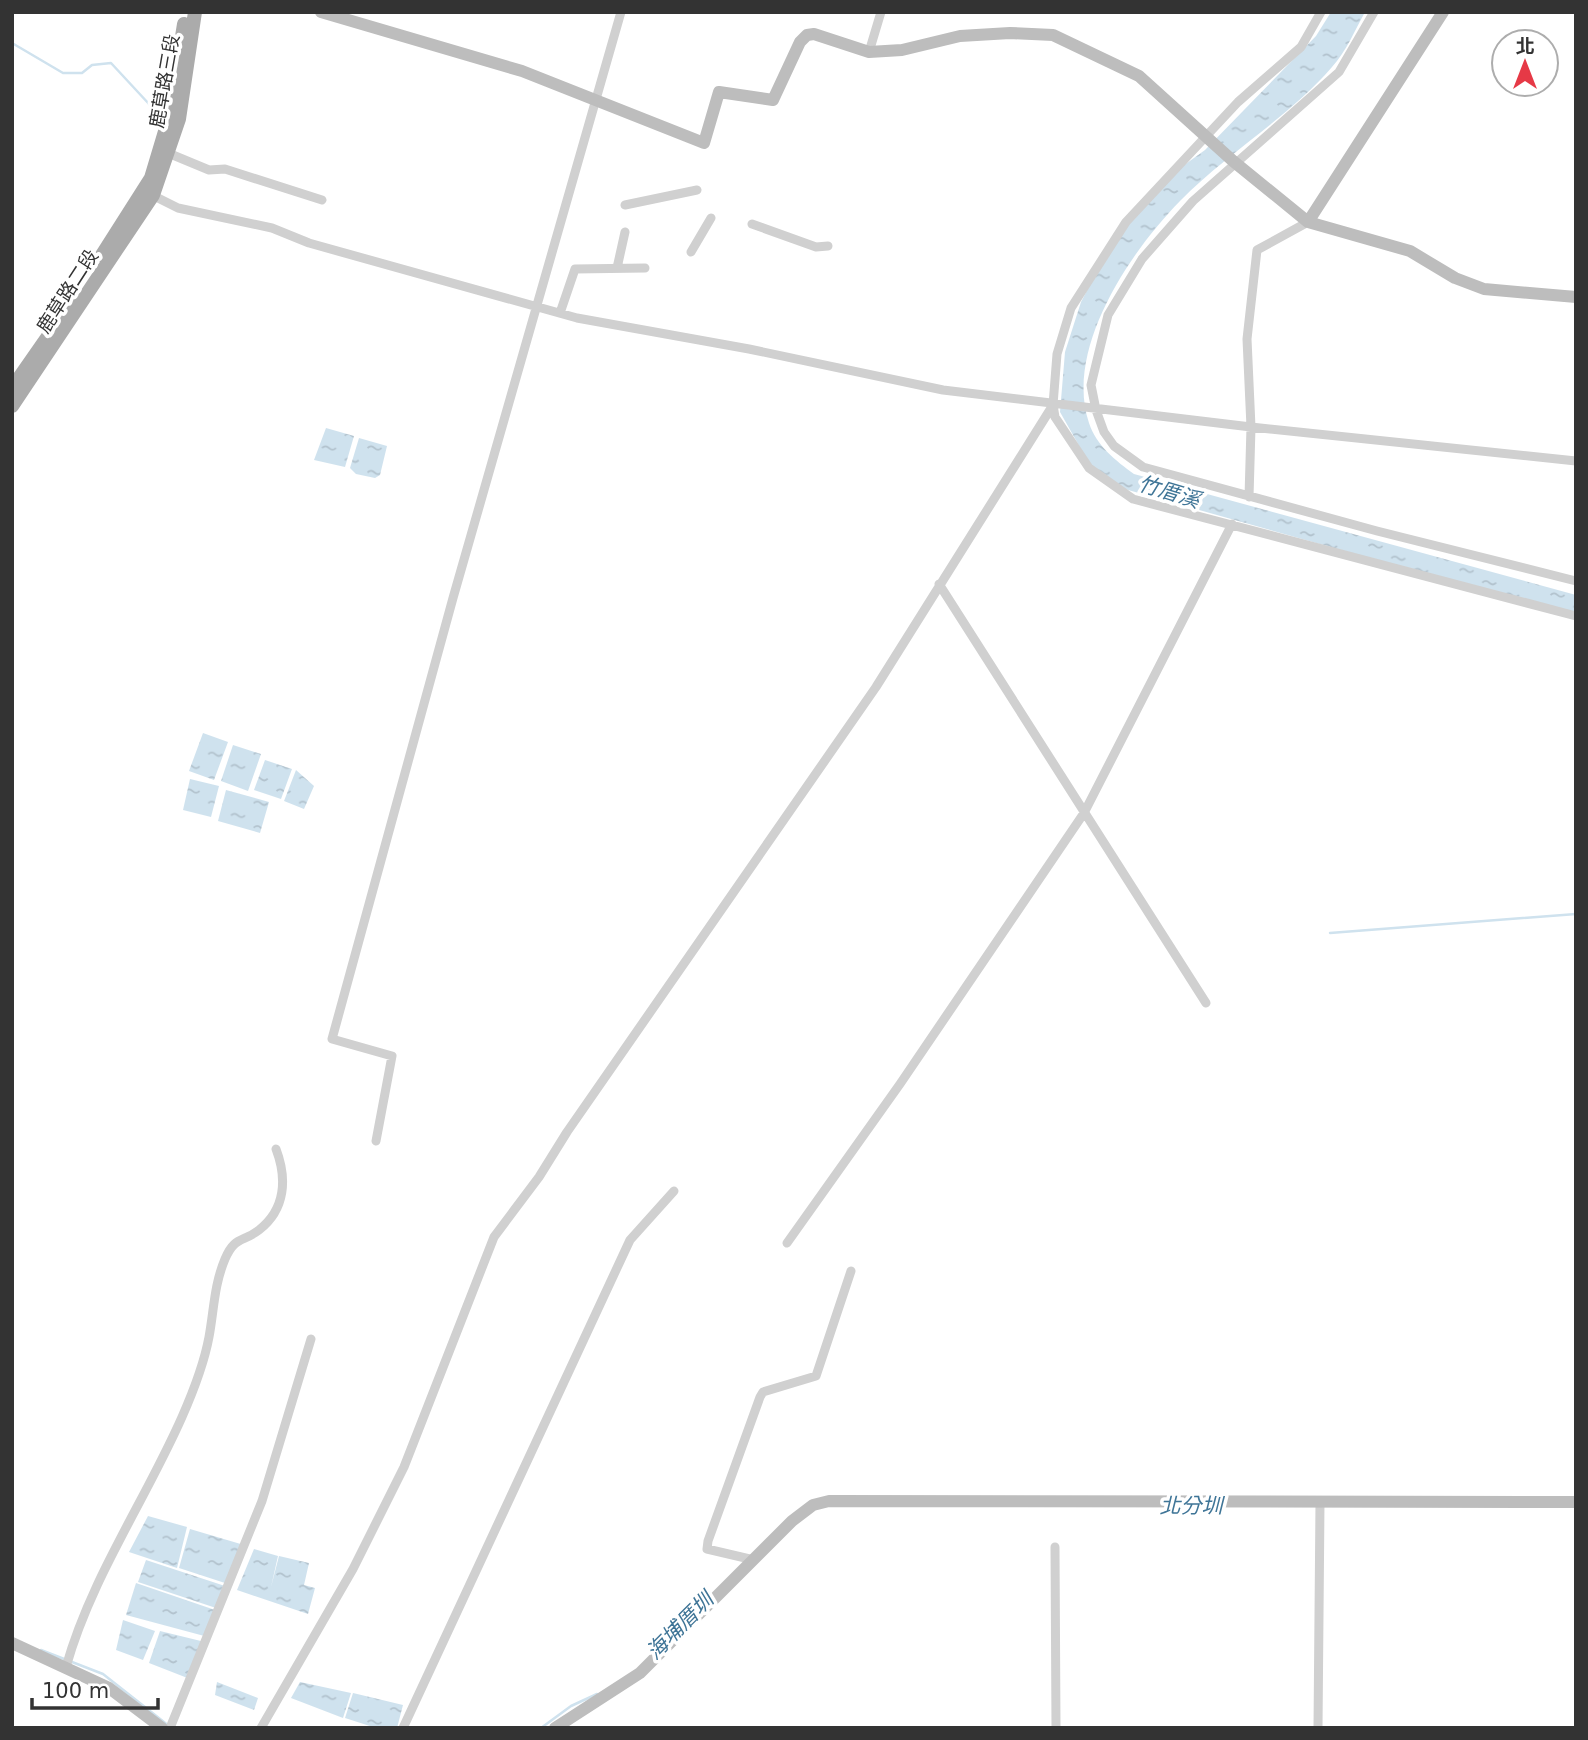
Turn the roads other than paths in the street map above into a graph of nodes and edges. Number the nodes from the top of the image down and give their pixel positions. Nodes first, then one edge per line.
1 (185, 12) edge
2 (195, 12) edge
3 (321, 12) edge
4 (621, 12) edge
5 (881, 12) edge
6 (1321, 12) edge
7 (1374, 12) edge
8 (1443, 12) edge
9 (869, 52) junction
10 (596, 103) junction
11 (1206, 136) junction
12 (168, 153) junction
13 (1235, 163) junction
14 (697, 190) dead end
15 (147, 193) junction
16 (322, 200) dead end
17 (625, 205) dead end
18 (711, 218) dead end
19 (1308, 222) junction
20 (752, 224) dead end
21 (625, 232) dead end
22 (828, 246) dead end
23 (691, 252) dead end
24 (617, 268) junction
25 (645, 268) dead end
26 (1576, 298) edge
27 (537, 308) junction
28 (560, 313) junction
29 (12, 388) edge
30 (1053, 405) junction
31 (12, 406) edge
32 (1096, 410) junction
33 (1251, 427) junction
34 (1576, 461) edge
35 (1249, 497) junction
36 (1232, 524) junction
37 (1576, 581) edge
38 (939, 584) junction
39 (1576, 616) edge
40 (1084, 813) junction
41 (1206, 1003) dead end
42 (376, 1141) dead end
43 (276, 1149) dead end
44 (674, 1191) dead end
45 (787, 1243) dead end
46 (851, 1271) dead end
47 (311, 1339) dead end
48 (1576, 1502) edge
49 (1320, 1506) junction
50 (1055, 1547) dead end
51 (754, 1560) junction
52 (12, 1643) edge
53 (66, 1667) junction
54 (169, 1726) edge
55 (261, 1728) edge
56 (403, 1728) edge
57 (555, 1728) edge
58 (1056, 1728) edge
59 (1318, 1728) edge

1 - 15 main road, 鹿草路三段
2 - 12 main road, 鹿草路三段
3 - 10 street
4 - 10 street
5 - 9 street
6 - 11 street
7 - 13 street
8 - 19 street
9 - 10 street
9 - 11 street
10 - 27 street
11 - 13 street
11 - 30 street
12 - 15 main road, 鹿草路三段
12 - 16 street
13 - 19 street
13 - 32 street
14 - 17 street
15 - 27 street
15 - 29 main road, 鹿草路二段
15 - 31 main road, 鹿草路二段
18 - 23 street
19 - 26 street
19 - 33 street
20 - 22 street
21 - 24 street
24 - 25 street
24 - 28 street
27 - 28 street
27 - 42 street
28 - 30 street
30 - 32 street
30 - 36 street
30 - 38 street
32 - 33 street
32 - 35 street
33 - 34 street
33 - 35 street
35 - 37 street
36 - 39 street
36 - 40 street
38 - 40 street
38 - 55 street
40 - 41 street
40 - 45 street
43 - 53 street
44 - 56 street
46 - 51 street
47 - 54 street
48 - 49 street
49 - 51 street
49 - 59 street
50 - 58 street
51 - 57 street
52 - 53 street
53 - 54 street

